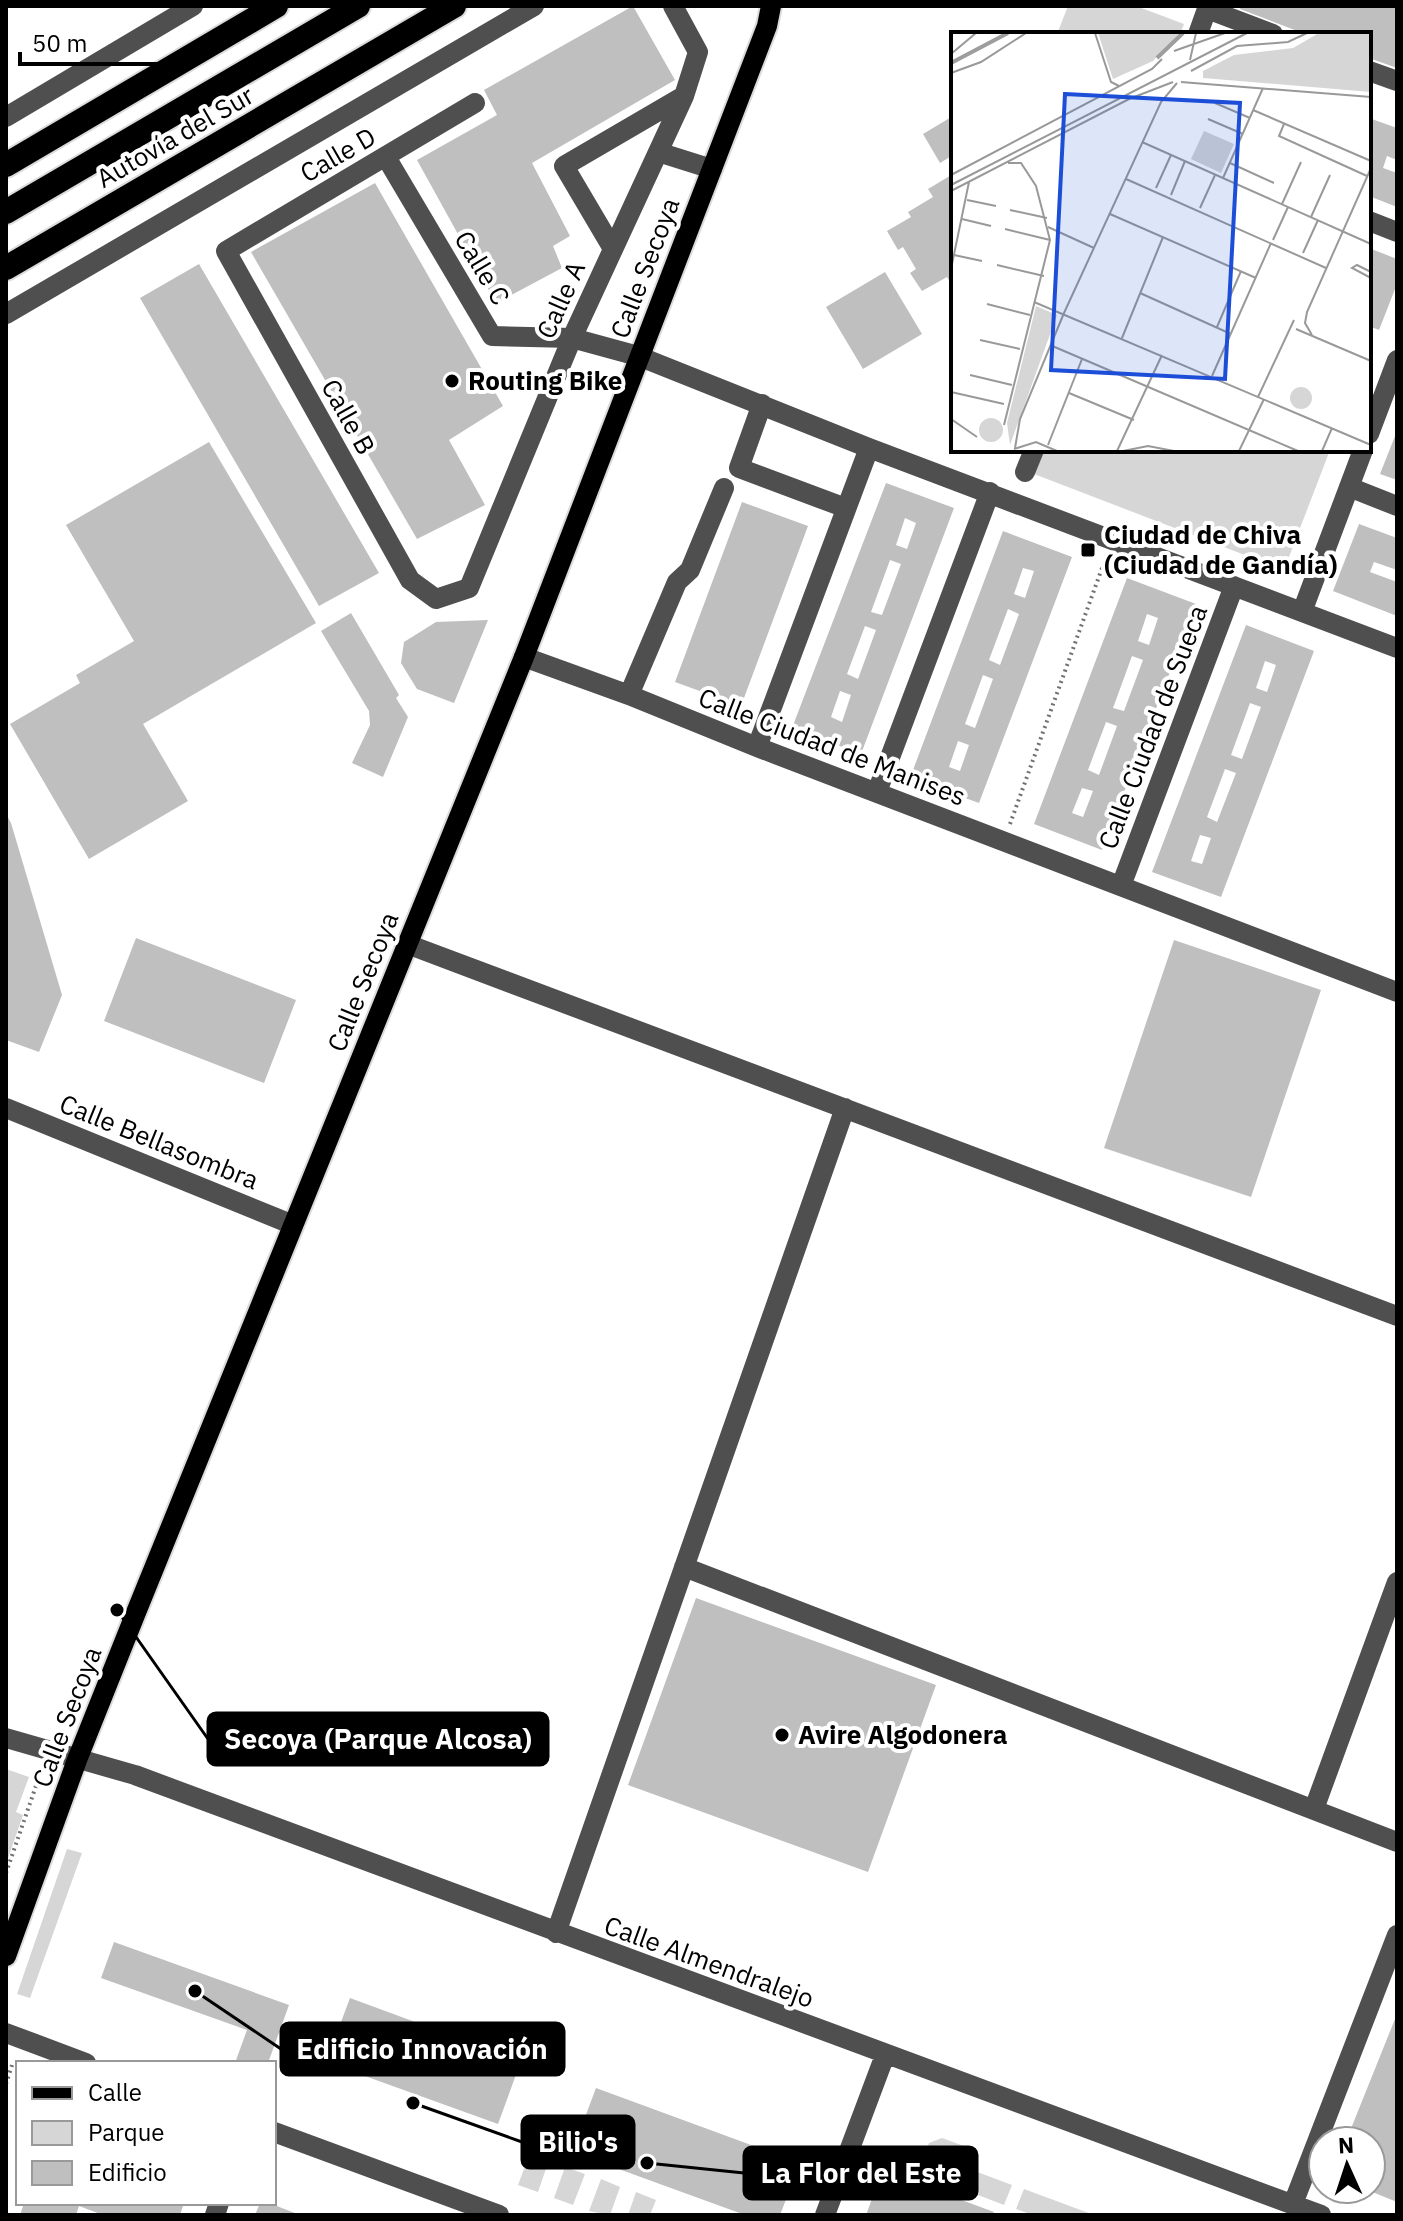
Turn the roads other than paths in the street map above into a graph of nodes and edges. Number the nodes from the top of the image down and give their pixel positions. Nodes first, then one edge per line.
1 (193, 6) edge
2 (276, 6) edge
3 (358, 6) edge
4 (454, 6) edge
5 (534, 6) edge
6 (673, 6) edge
7 (778, 6) edge
8 (1208, 7) edge
9 (769, 16) edge
10 (1199, 32) edge
11 (1268, 32) edge
12 (1371, 72) edge
13 (1397, 81) edge
14 (684, 96) junction
15 (475, 103) dead end
16 (6, 117) edge
17 (658, 152) junction
18 (386, 157) junction
19 (6, 165) edge
20 (712, 169) junction
21 (6, 212) edge
22 (1371, 222) edge
23 (1397, 232) edge
24 (613, 249) junction
25 (226, 251) joint
26 (6, 268) edge
27 (6, 314) edge
28 (572, 338) junction
29 (638, 356) junction
30 (1395, 370) edge
31 (762, 404) junction
32 (1371, 429) edge
33 (869, 448) junction
34 (1033, 452) edge
35 (1362, 452) edge
36 (1025, 472) dead end
37 (1349, 487) junction
38 (724, 488) dead end
39 (990, 492) junction
40 (1397, 506) edge
41 (846, 508) junction
42 (1234, 586) junction
43 (436, 599) joint
44 (1302, 612) junction
45 (1397, 648) edge
46 (524, 657) junction
47 (629, 695) junction
48 (757, 747) junction
49 (877, 792) junction
50 (1121, 886) junction
51 (407, 944) junction
52 (1397, 992) edge
53 (6, 1108) edge
54 (845, 1108) junction
55 (291, 1224) junction
56 (1397, 1316) edge
57 (684, 1567) junction
58 (1397, 1582) edge
59 (6, 1738) edge
60 (77, 1760) junction
61 (1314, 1809) junction
62 (1397, 1842) edge
63 (556, 1933) junction
64 (1397, 1935) edge
65 (6, 1956) edge
66 (6, 2033) edge
67 (885, 2055) junction
68 (81, 2061) edge
69 (276, 2133) edge
70 (1293, 2204) junction
71 (499, 2215) edge
72 (825, 2215) edge
73 (1321, 2215) edge

1 - 16 street
2 - 19 highway
3 - 21 highway, Autovía del Sur
4 - 26 highway, Autovía del Sur
5 - 27 street
6 - 14 street, Calle A
7 - 9 main road, Calle Secoya
8 - 10 street
8 - 11 street
9 - 20 main road, Calle Secoya
12 - 13 street
14 - 17 street, Calle A
14 - 24 street
15 - 18 street, Calle D
17 - 20 street
17 - 24 street, Calle A
18 - 25 street, Calle D
18 - 28 street, Calle C
20 - 29 main road, Calle Secoya
22 - 23 street
24 - 28 street, Calle A
25 - 43 street, Calle B
28 - 29 street
28 - 43 street, Calle A
29 - 31 street
29 - 46 main road, Calle Secoya
30 - 32 street
31 - 33 street
31 - 41 street
33 - 39 street
33 - 41 street
34 - 36 street
35 - 37 street
37 - 40 street
37 - 44 street
38 - 47 street
39 - 42 street
39 - 49 street
41 - 48 street
42 - 44 street
42 - 50 street, Calle Ciudad de Sueca
44 - 45 street
46 - 47 street, Calle Ciudad de Manises
46 - 51 main road, Calle Secoya
47 - 48 street, Calle Ciudad de Manises
48 - 49 street, Calle Ciudad de Manises
49 - 50 street, Calle Ciudad de Manises
50 - 52 street, Calle Ciudad de Manises
51 - 54 street
51 - 55 main road, Calle Secoya
53 - 55 street, Calle Bellasombra
54 - 56 street
54 - 57 street
55 - 60 main road, Calle Secoya
57 - 61 street
57 - 63 street
58 - 61 street
59 - 60 street, Calle Almendralejo
60 - 63 street, Calle Almendralejo
60 - 65 main road, Calle Secoya
61 - 62 street
63 - 67 street, Calle Almendralejo
64 - 70 street
66 - 68 street
67 - 70 street, Calle Almendralejo
67 - 72 street
69 - 71 street
70 - 73 street, Calle Almendralejo

